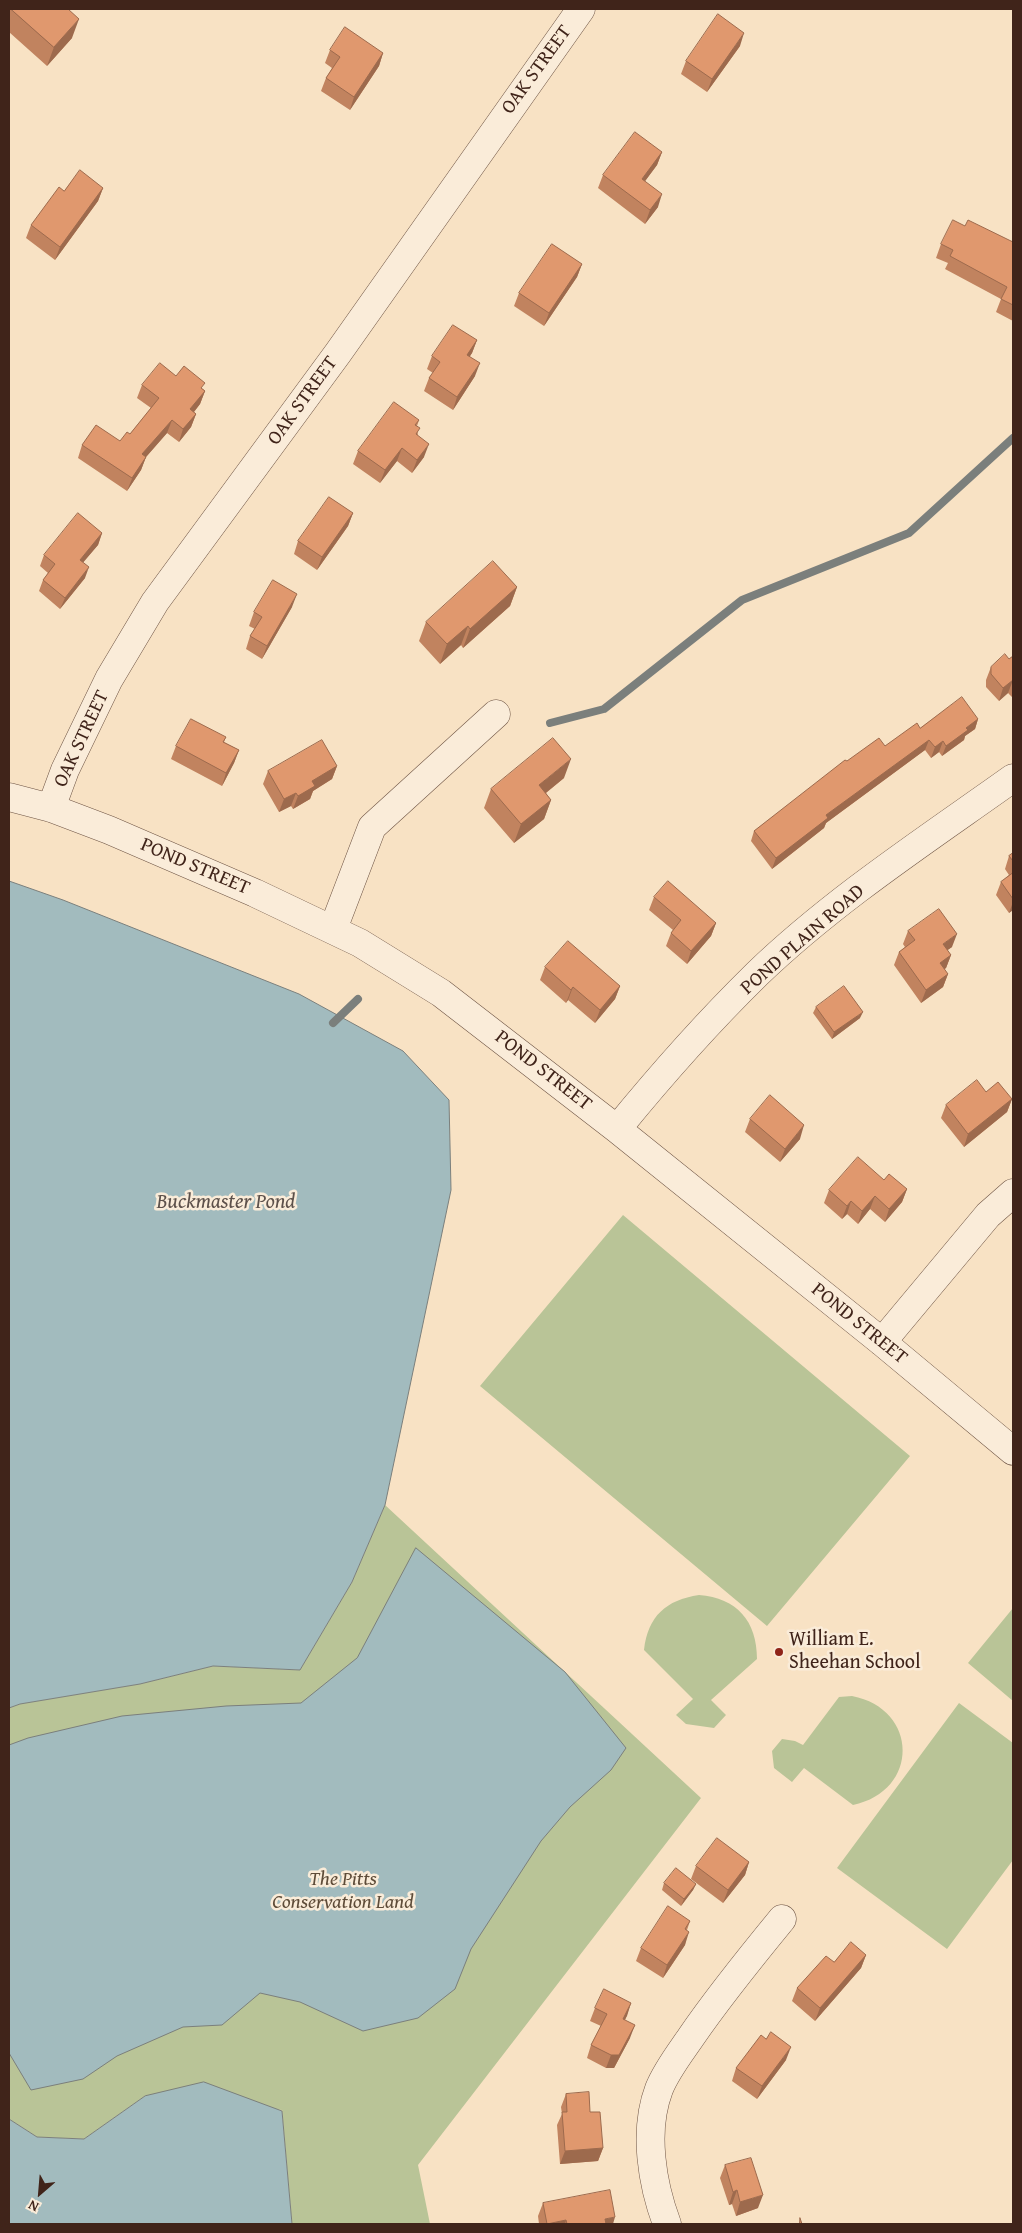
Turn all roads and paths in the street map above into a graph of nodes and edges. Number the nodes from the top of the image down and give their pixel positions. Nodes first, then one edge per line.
1 (581, 9) edge
2 (496, 714) dead end
3 (1013, 778) edge
4 (9, 797) edge
5 (51, 808) junction
6 (334, 929) junction
7 (617, 1128) junction
8 (1013, 1194) edge
9 (882, 1342) junction
10 (1013, 1451) edge
11 (782, 1919) dead end
12 (667, 2224) edge

1 - 5 street, OAK STREET
2 - 6 street
3 - 7 street, POND PLAIN ROAD
4 - 5 street, POND STREET
5 - 6 street, POND STREET
6 - 7 street, POND STREET
7 - 9 street, POND STREET
8 - 9 street
9 - 10 street, POND STREET
11 - 12 street

